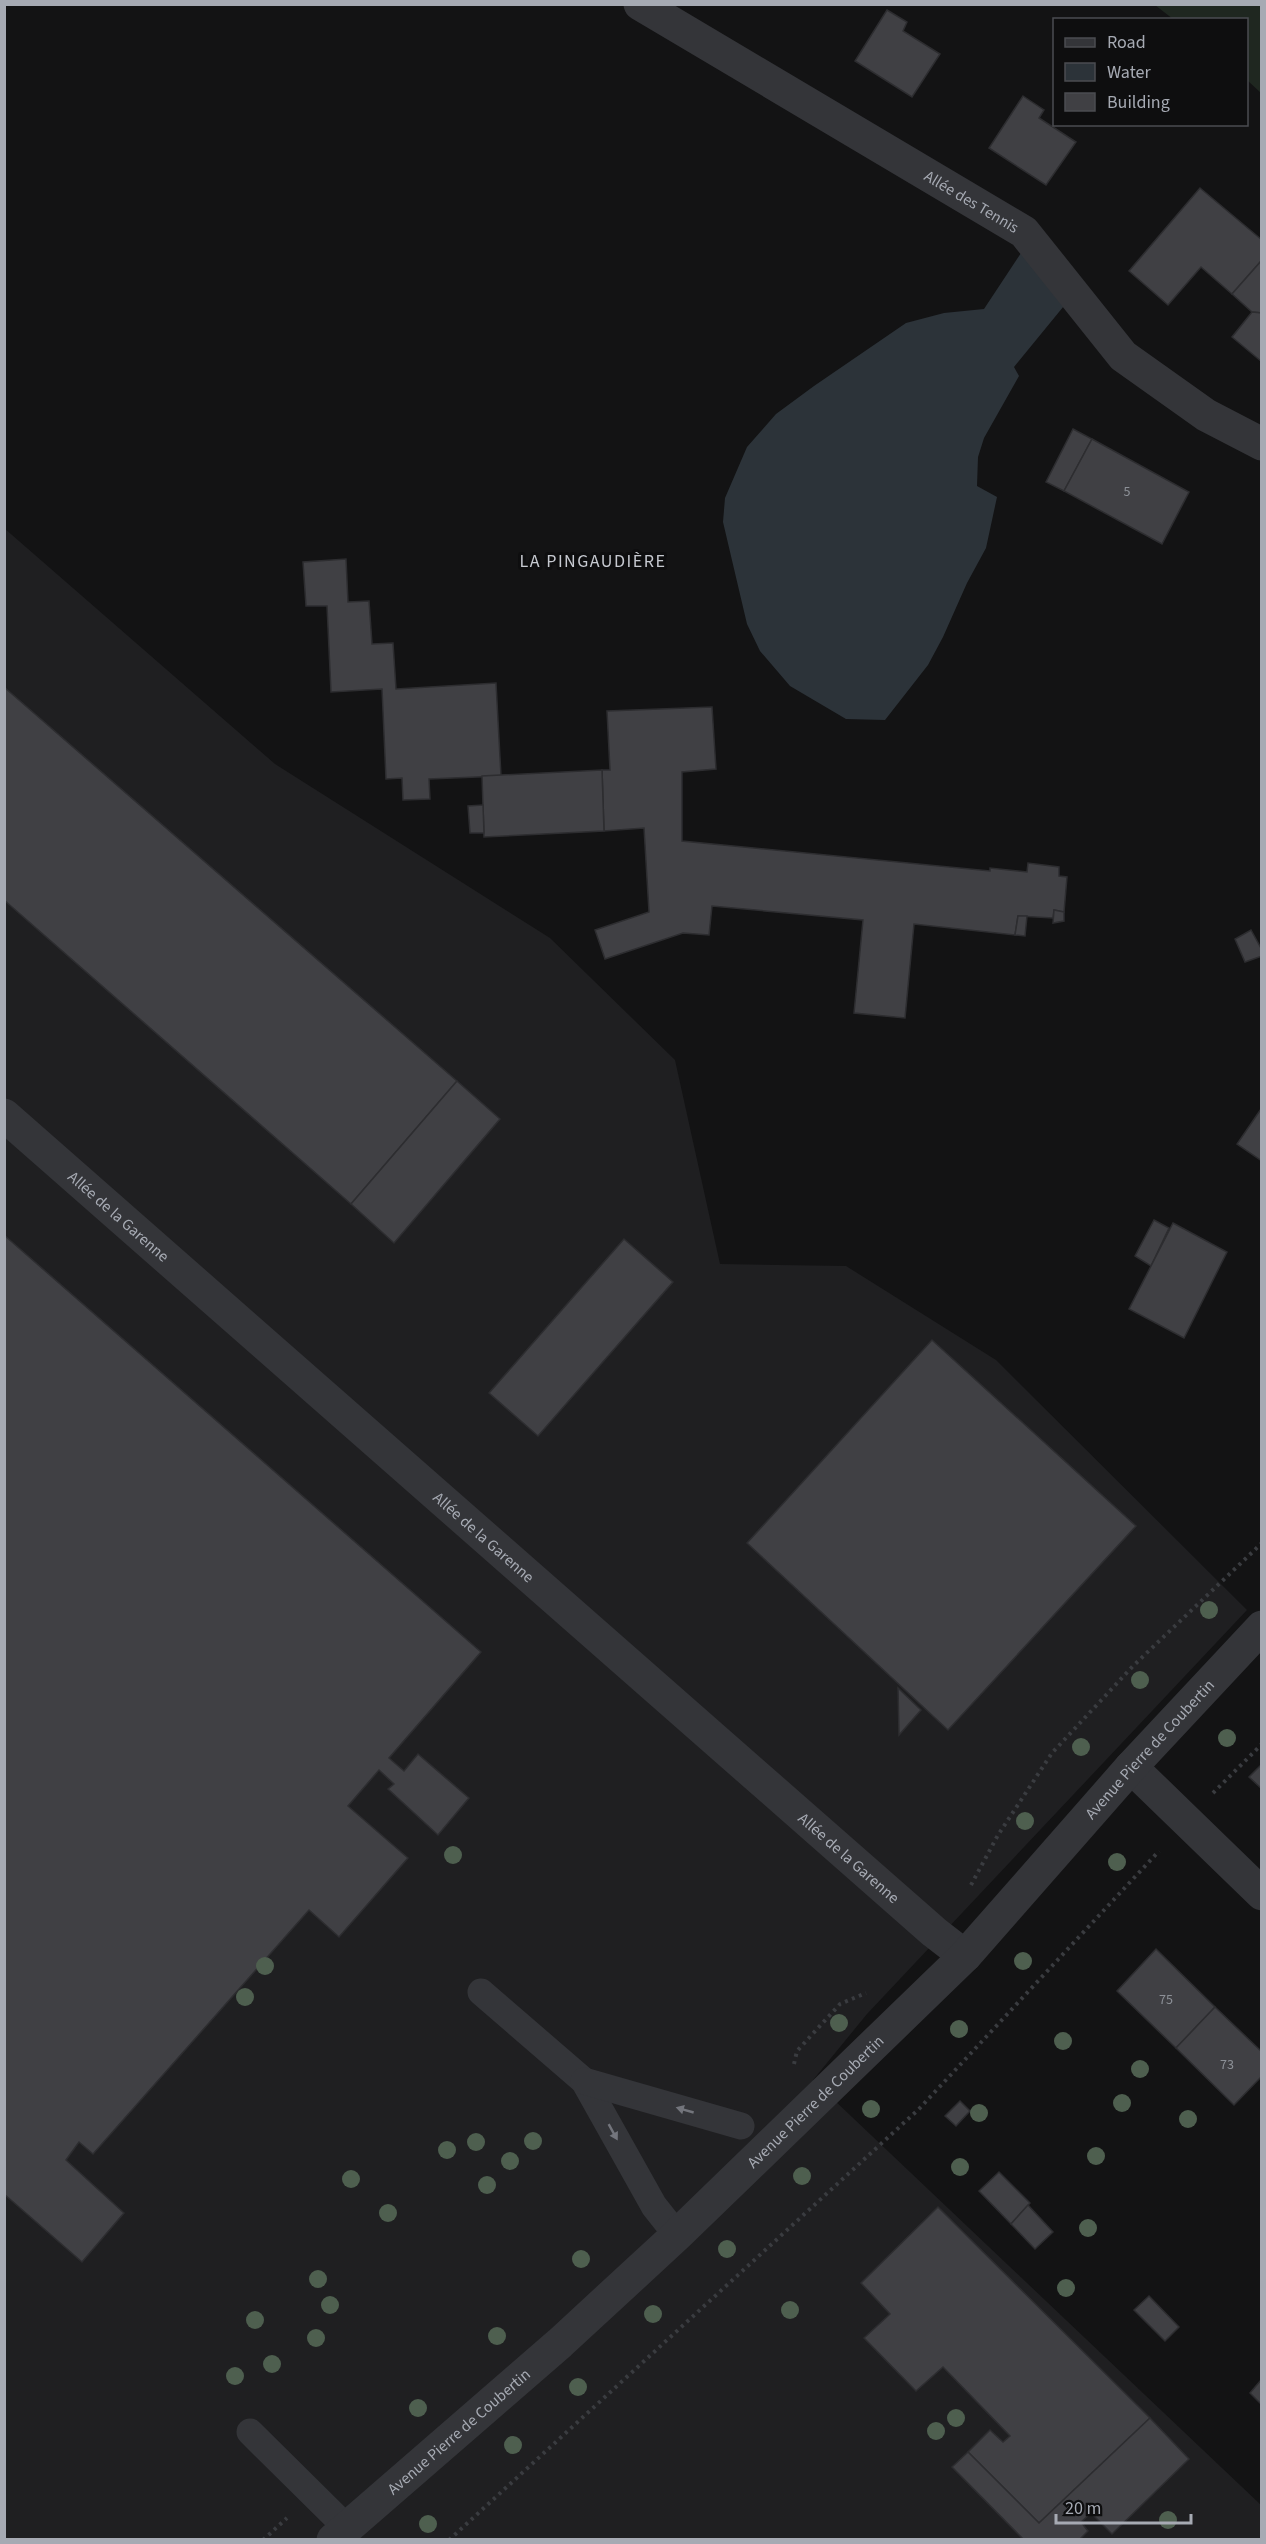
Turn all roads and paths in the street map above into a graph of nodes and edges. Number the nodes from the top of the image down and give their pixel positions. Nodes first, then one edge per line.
1 (640, 4) edge
2 (1262, 444) edge
3 (4, 1115) edge
4 (1262, 1543) edge
5 (1262, 1627) edge
6 (1262, 1744) edge
7 (1131, 1767) junction
8 (1185, 1820) junction
9 (1262, 1894) edge
10 (934, 1932) junction
11 (965, 1956) junction
12 (873, 1990) dead end
13 (481, 1992) dead end
14 (793, 2067) dead end
15 (584, 2081) junction
16 (741, 2126) dead end
17 (677, 2235) junction
18 (250, 2432) dead end
19 (321, 2503) junction
20 (339, 2533) edge
21 (263, 2540) edge
22 (449, 2540) edge

1 - 2 street, Allée des Tennis
3 - 10 street, Allée de la Garenne
4 - 10 path
5 - 7 street, Avenue Pierre de Coubertin
6 - 8 path
7 - 8 street
7 - 11 street, Avenue Pierre de Coubertin
8 - 9 street
8 - 22 path
10 - 11 street, Allée de la Garenne
11 - 17 street, Avenue Pierre de Coubertin
12 - 14 path
13 - 15 lane
16 -> 15 lane
15 -> 17 lane
17 - 20 street, Avenue Pierre de Coubertin
18 - 19 lane
19 - 20 lane
19 - 21 path

